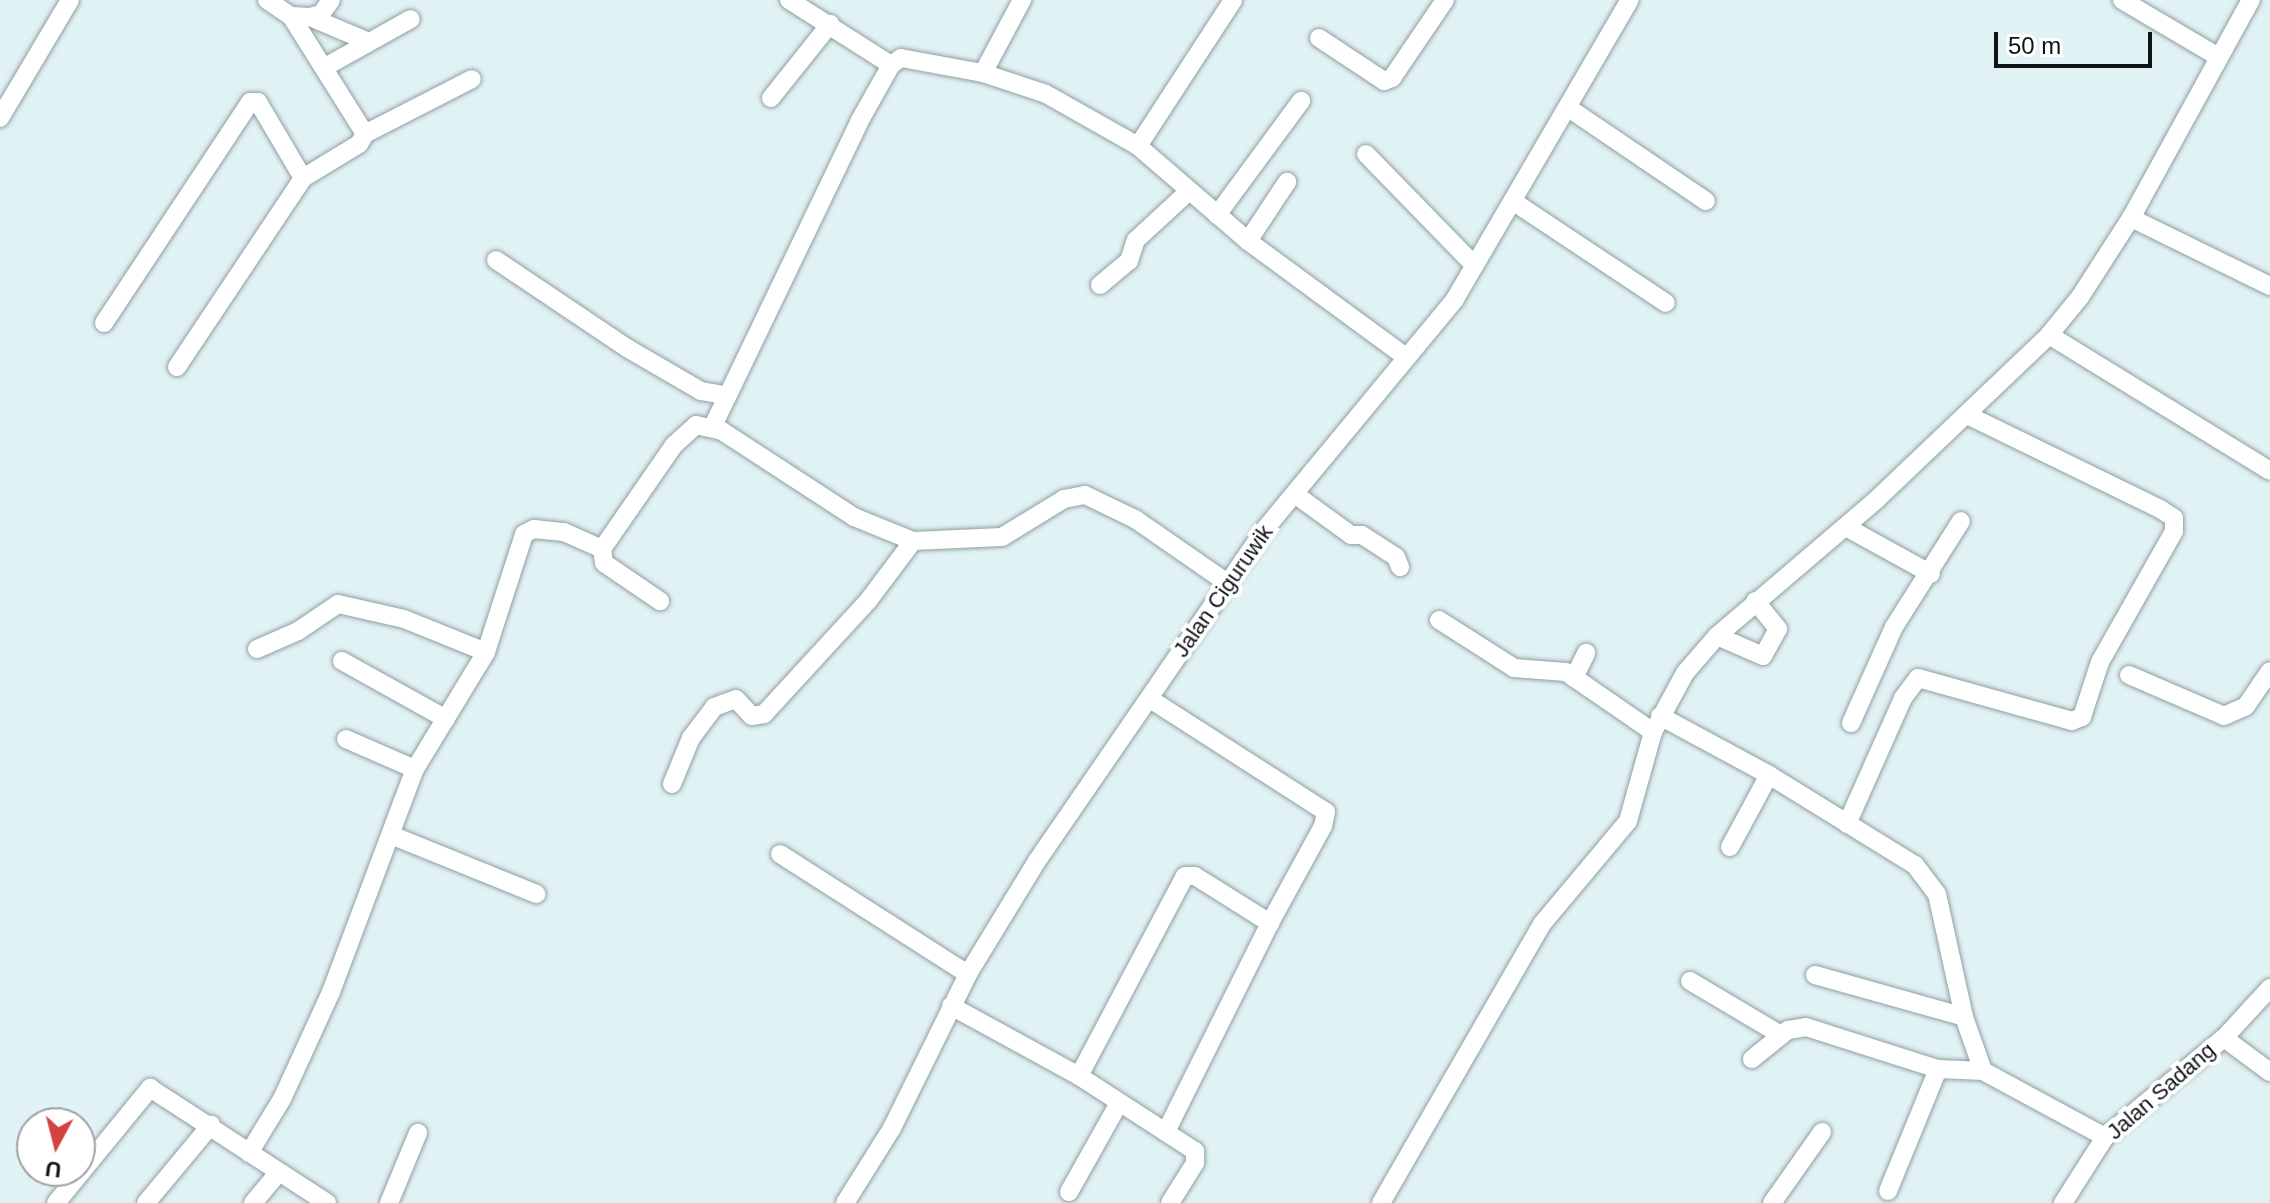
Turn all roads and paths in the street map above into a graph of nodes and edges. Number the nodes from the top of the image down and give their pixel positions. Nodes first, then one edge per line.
1 (70, 0) edge
2 (267, 0) edge
3 (331, 0) edge
4 (1022, 0) edge
5 (1233, 0) edge
6 (1445, 0) edge
7 (1630, 0) edge
8 (2122, 0) edge
9 (2251, 0) edge
10 (800, 2) edge
11 (300, 16) junction
12 (411, 19) dead end
13 (830, 24) junction
14 (1319, 38) dead end
15 (369, 42) junction
16 (2217, 56) junction
17 (891, 65) junction
18 (325, 67) junction
19 (983, 73) junction
20 (472, 79) dead end
21 (771, 98) dead end
22 (1301, 101) dead end
23 (1570, 109) junction
24 (0, 118) edge
25 (365, 134) junction
26 (1138, 146) junction
27 (1366, 154) dead end
28 (303, 178) junction
29 (1287, 182) dead end
30 (1188, 192) junction
31 (1706, 201) dead end
32 (1514, 202) junction
33 (1217, 215) junction
34 (2131, 218) junction
35 (1248, 241) junction
36 (496, 260) dead end
37 (1474, 265) junction
38 (1100, 285) dead end
39 (2270, 286) edge
40 (1666, 303) dead end
41 (104, 323) dead end
42 (2049, 335) junction
43 (1407, 358) junction
44 (177, 367) dead end
45 (728, 396) junction
46 (1969, 416) junction
47 (713, 426) junction
48 (2270, 471) edge
49 (1296, 495) junction
50 (1961, 521) dead end
51 (1846, 527) junction
52 (913, 541) junction
53 (602, 549) junction
54 (1400, 567) dead end
55 (1931, 574) junction
56 (1226, 582) junction
57 (660, 601) dead end
58 (1755, 601) junction
59 (1439, 620) dead end
60 (1717, 636) junction
61 (257, 649) dead end
62 (486, 652) junction
63 (1586, 653) dead end
64 (342, 661) dead end
65 (2270, 671) edge
66 (2129, 675) dead end
67 (1574, 678) junction
68 (1150, 699) junction
69 (446, 719) junction
70 (1851, 723) dead end
71 (1656, 724) junction
72 (346, 739) dead end
73 (415, 769) junction
74 (1769, 775) junction
75 (672, 784) dead end
76 (1847, 824) junction
77 (391, 835) junction
78 (1730, 847) dead end
79 (780, 854) dead end
80 (536, 894) dead end
81 (1270, 923) junction
82 (968, 974) junction
83 (1815, 975) dead end
84 (1690, 981) dead end
85 (2270, 988) edge
86 (951, 1006) junction
87 (1964, 1017) junction
88 (1781, 1035) junction
89 (2224, 1038) junction
90 (1752, 1059) dead end
91 (1938, 1069) junction
92 (1983, 1071) junction
93 (2270, 1072) edge
94 (1079, 1076) junction
95 (1119, 1103) junction
96 (211, 1125) junction
97 (1166, 1132) junction
98 (1822, 1132) dead end
99 (418, 1133) dead end
100 (2105, 1137) junction
101 (249, 1153) junction
102 (277, 1174) junction
103 (1888, 1191) dead end
104 (1069, 1192) dead end
105 (56, 1203) edge
106 (146, 1203) edge
107 (253, 1203) edge
108 (327, 1203) edge
109 (389, 1203) edge
110 (845, 1203) edge
111 (1170, 1203) edge
112 (1381, 1203) edge
113 (1772, 1203) edge
114 (2063, 1203) edge

1 - 24 street
2 - 11 street
3 - 11 street
4 - 19 street
5 - 26 street
6 - 14 street
7 - 23 street, Jalan Ciguruwik
8 - 16 street
9 - 16 street
10 - 13 street
11 - 15 street
11 - 18 street
12 - 15 street
13 - 17 street
13 - 21 street
15 - 18 street
16 - 34 street
17 - 19 street
17 - 45 street
18 - 25 street
19 - 26 street
20 - 25 street
22 - 33 street
23 - 31 street
23 - 32 street, Jalan Ciguruwik
25 - 28 street
26 - 30 street
27 - 37 street
28 - 41 street
28 - 44 street
29 - 35 street
30 - 33 street
30 - 38 street
32 - 37 street, Jalan Ciguruwik
32 - 40 street
33 - 35 street
34 - 39 street
34 - 42 street
35 - 43 street
36 - 45 street
37 - 43 street, Jalan Ciguruwik
42 - 46 street
42 - 48 street
43 - 49 street, Jalan Ciguruwik
45 - 47 street
46 - 51 street
46 - 76 street
47 - 52 street
47 - 53 street
49 - 54 street
49 - 56 street, Jalan Ciguruwik
50 - 55 street
51 - 55 street
51 - 58 street
52 - 56 street
52 - 75 street
53 - 57 street
53 - 62 street
55 - 70 street
56 - 68 street, Jalan Ciguruwik
58 - 60 street
58 - 60 street
59 - 67 street
60 - 71 street
61 - 62 street
62 - 69 street
63 - 67 street
64 - 69 street
65 - 66 street
67 - 71 street
68 - 81 street
68 - 82 street, Jalan Ciguruwik
69 - 73 street
71 - 74 street
71 - 112 street
72 - 73 street
73 - 77 street
74 - 76 street
74 - 78 street
76 - 87 street
77 - 80 street
77 - 101 street
79 - 82 street
81 - 94 street
81 - 97 street
82 - 86 street, Jalan Ciguruwik
83 - 87 street
84 - 88 street
85 - 89 street, Jalan Sadang
86 - 94 street
86 - 110 street, Jalan Ciguruwik
87 - 92 street
88 - 90 street
88 - 91 street
89 - 93 street
89 - 100 street, Jalan Sadang
91 - 92 street
91 - 103 street
92 - 100 street
94 - 95 street
95 - 97 street
95 - 104 street
96 - 101 street
96 - 105 street
96 - 106 street
97 - 111 street
98 - 113 street
99 - 109 street
100 - 114 street, Jalan Sadang
101 - 102 street
102 - 107 street
102 - 108 street

